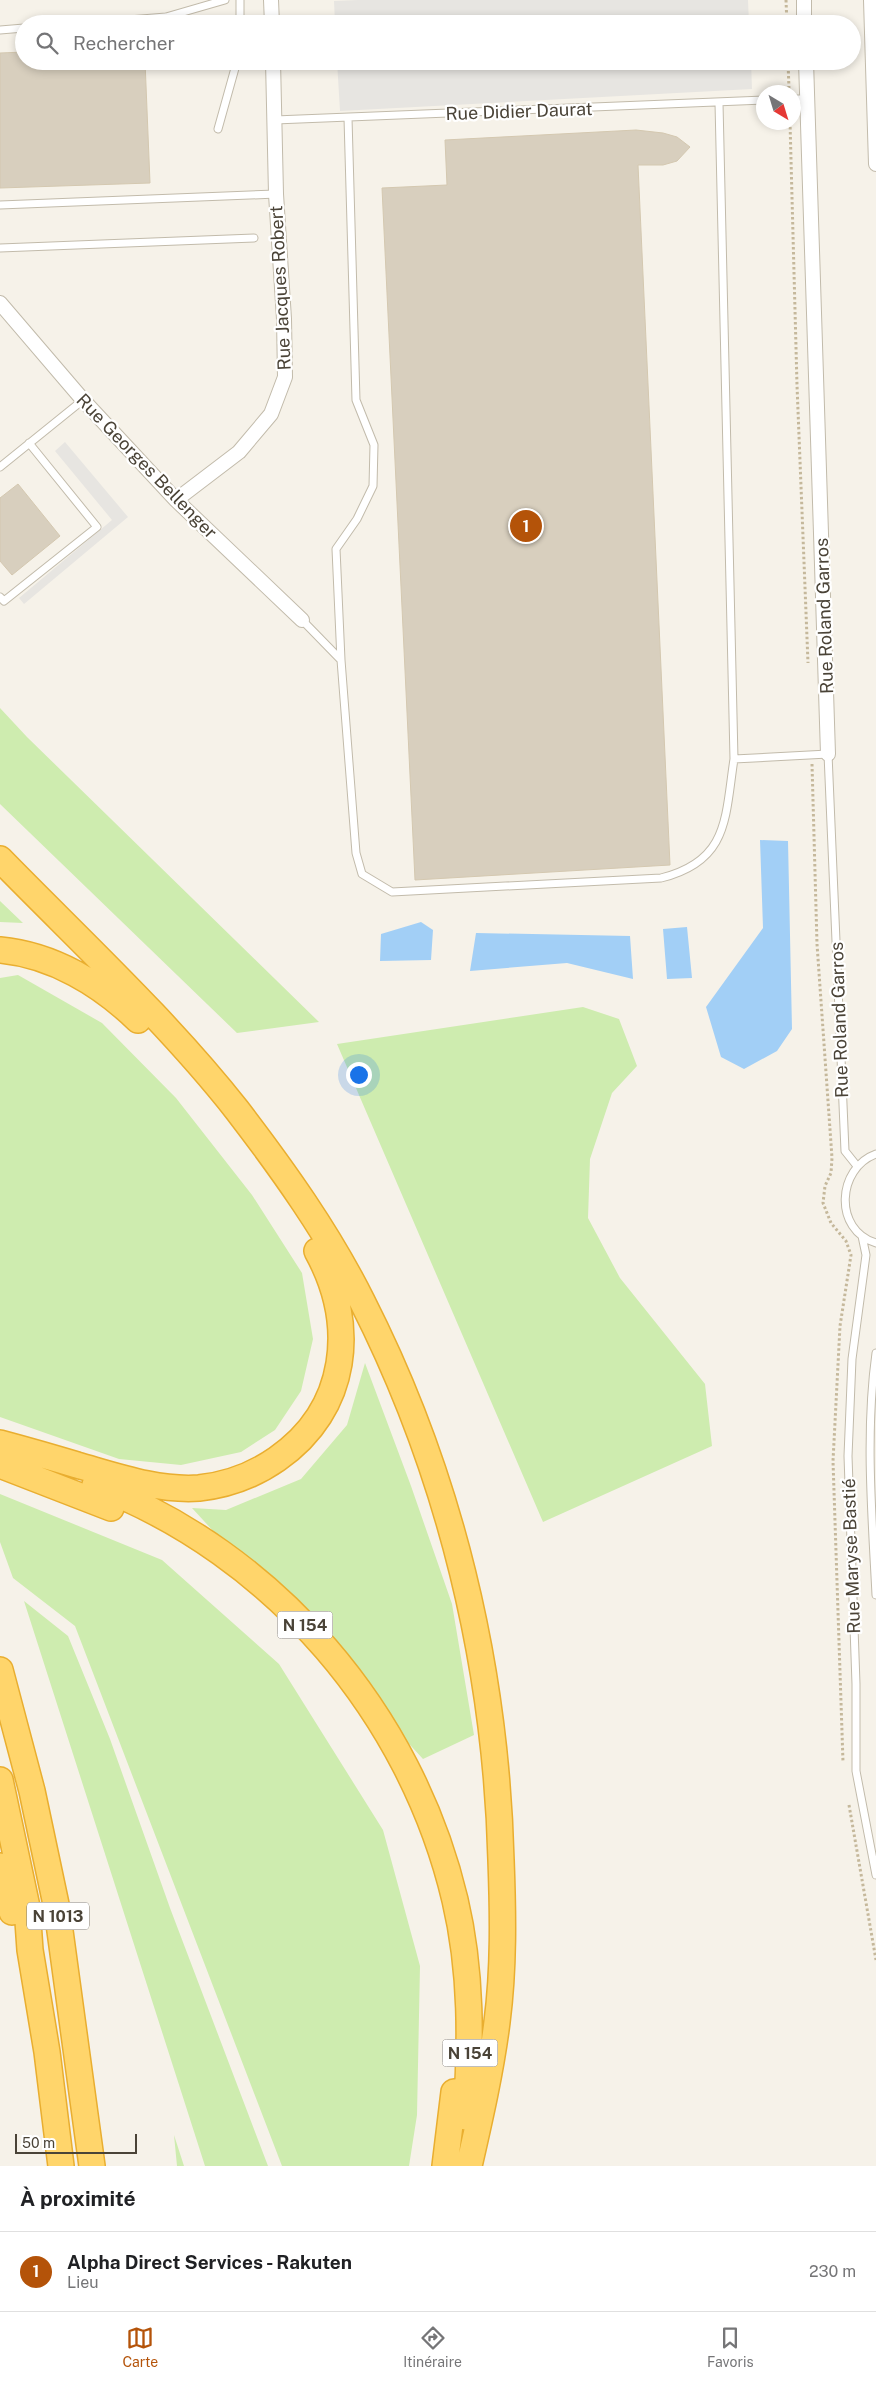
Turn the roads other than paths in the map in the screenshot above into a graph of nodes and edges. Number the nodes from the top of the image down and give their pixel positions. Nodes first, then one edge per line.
1 (225, 0) edge
2 (240, 0) edge
3 (272, 0) edge
4 (804, 0) edge
5 (871, 0) edge
6 (173, 15) edge
7 (240, 15) edge
8 (272, 15) edge
9 (804, 15) edge
10 (15, 29) edge
11 (0, 30) edge
12 (234, 70) edge
13 (273, 70) edge
14 (805, 70) edge
15 (801, 93) edge
16 (756, 101) edge
17 (718, 103) junction
18 (348, 118) junction
19 (275, 120) junction
20 (801, 122) edge
21 (218, 129) dead end
22 (876, 164) edge
23 (276, 194) junction
24 (0, 205) edge
25 (254, 238) dead end
26 (0, 248) edge
27 (0, 303) edge
28 (83, 400) junction
29 (30, 443) junction
30 (0, 466) edge
31 (176, 500) junction
32 (0, 597) edge
33 (302, 620) joint
34 (341, 660) junction
35 (828, 754) junction
36 (734, 759) junction
37 (0, 858) edge
38 (0, 950) edge
39 (876, 1154) edge
40 (857, 1166) junction
41 (862, 1236) junction
42 (876, 1243) edge
43 (876, 1353) edge
44 (0, 1443) edge
45 (0, 1447) edge
46 (0, 1465) edge
47 (874, 1492) edge
48 (876, 1595) edge
49 (0, 1670) edge
50 (0, 1780) edge
51 (0, 1866) edge
52 (876, 1875) edge
53 (30, 1950) junction
54 (61, 2166) edge
55 (92, 2166) edge
56 (445, 2166) edge
57 (461, 2166) edge
58 (469, 2166) edge

1 - 6 lane
2 - 7 lane
3 - 8 street
4 - 9 street
5 - 22 street
10 - 11 lane
12 - 21 lane
13 - 19 street, Rue Jacques Robert
14 - 15 street, Rue Roland Garros
16 - 17 lane, Rue Didier Daurat
17 - 18 lane, Rue Didier Daurat
17 - 36 lane
18 - 19 lane, Rue Didier Daurat
18 - 34 lane
19 - 23 street, Rue Jacques Robert
20 - 35 street, Rue Roland Garros
23 - 24 lane
23 - 31 street, Rue Jacques Robert
25 - 26 lane
27 - 28 street, Rue Georges Bellenger
28 - 29 lane
28 - 31 street, Rue Georges Bellenger
29 - 30 lane
29 - 32 lane
31 - 33 street, Rue Georges Bellenger
33 - 34 lane
34 - 36 lane
35 - 36 lane
35 - 40 lane, Rue Roland Garros
37 - 58 highway
38 - 44 highway
39 - 40 lane
40 - 41 lane
41 - 42 lane
41 - 52 lane, Rue Maryse Bastié
43 - 47 lane, Rue Maryse Bastié
45 - 57 highway, N 154
46 - 56 highway, N 154
47 - 48 lane, Rue Maryse Bastié
49 - 55 highway, N 1013
50 - 53 highway, N 1013
51 - 53 highway
53 - 54 highway, N 1013

